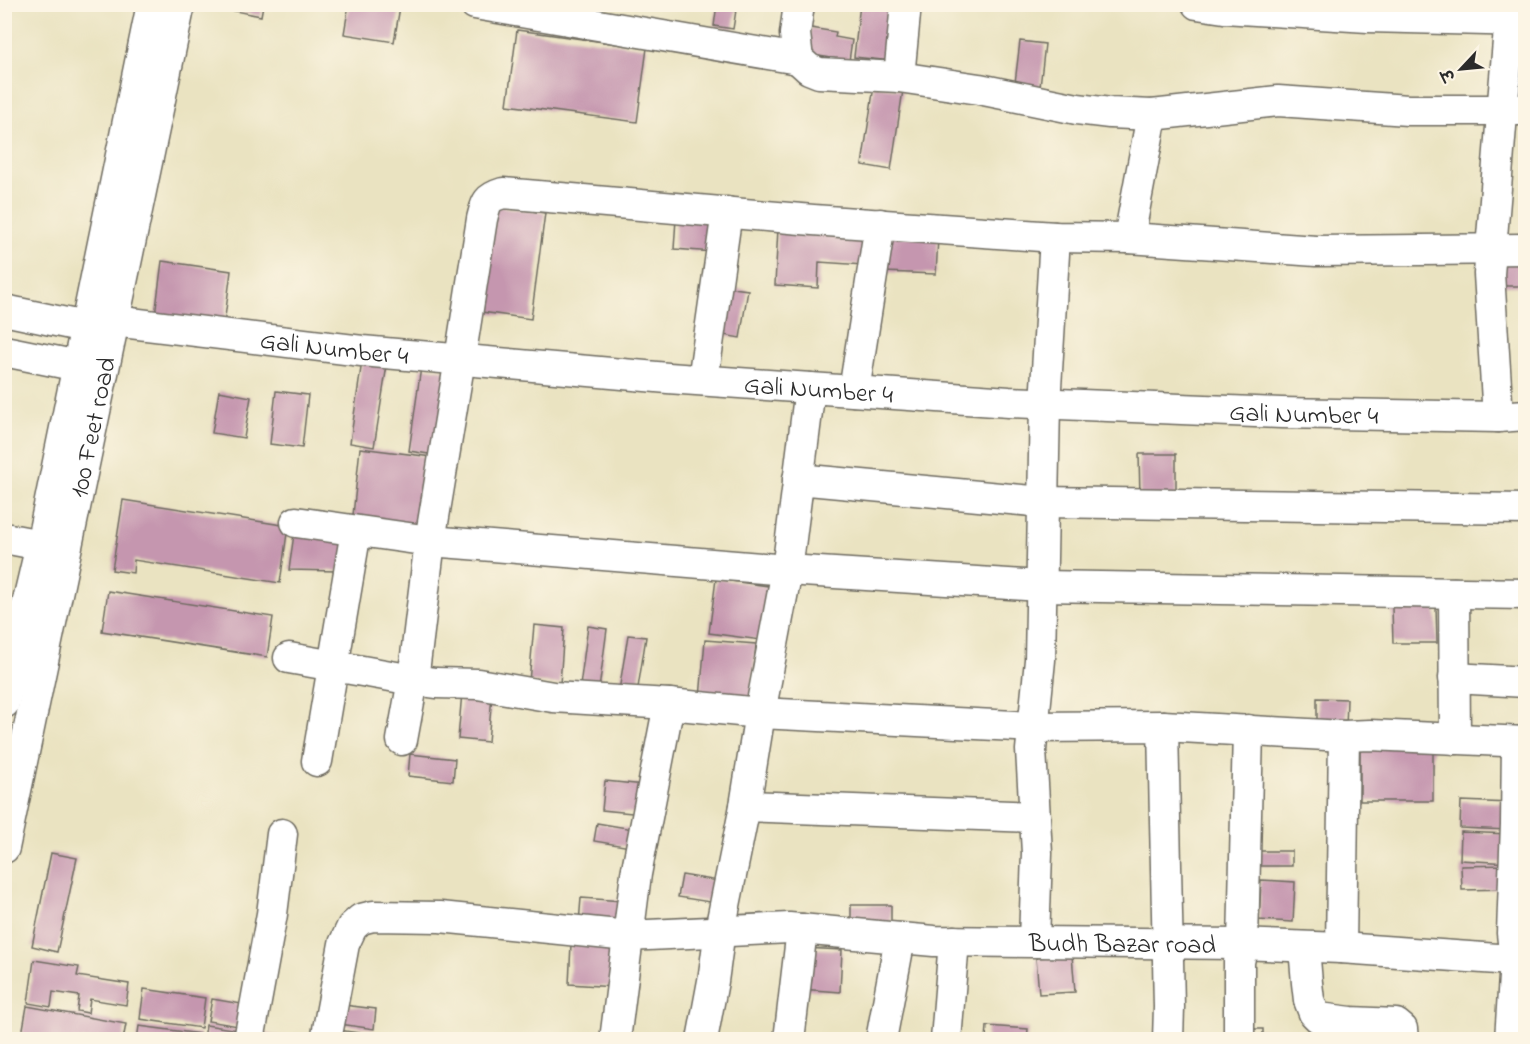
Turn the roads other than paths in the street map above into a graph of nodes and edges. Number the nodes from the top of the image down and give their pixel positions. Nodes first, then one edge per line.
1 (152, 4) edge
2 (180, 4) edge
3 (475, 4) edge
4 (799, 4) edge
5 (906, 4) edge
6 (1197, 4) edge
7 (1515, 15) edge
8 (798, 59) junction
9 (899, 77) junction
10 (1514, 110) edge
11 (1152, 115) junction
12 (727, 212) junction
13 (880, 224) junction
14 (1055, 237) junction
15 (1129, 238) junction
16 (1526, 249) edge
17 (1491, 250) junction
18 (4, 310) edge
19 (104, 327) junction
20 (4, 351) edge
21 (460, 359) junction
22 (91, 368) junction
23 (704, 380) junction
24 (810, 388) junction
25 (854, 391) junction
26 (1045, 404) junction
27 (1512, 416) edge
28 (798, 479) junction
29 (1043, 502) junction
30 (1526, 509) edge
31 (296, 522) dead end
32 (356, 531) junction
33 (4, 538) edge
34 (430, 541) junction
35 (41, 545) junction
36 (787, 570) junction
37 (1041, 586) junction
38 (1454, 593) junction
39 (1526, 594) edge
40 (289, 658) dead end
41 (332, 666) junction
42 (1454, 678) junction
43 (412, 680) junction
44 (1526, 682) edge
45 (4, 703) edge
46 (669, 704) junction
47 (760, 713) junction
48 (1163, 726) junction
49 (1033, 727) junction
50 (1248, 730) junction
51 (1344, 736) junction
52 (1455, 739) junction
53 (402, 740) dead end
54 (1521, 742) edge
55 (317, 761) dead end
56 (745, 806) junction
57 (1035, 817) junction
58 (282, 834) dead end
59 (4, 848) edge
60 (802, 929) junction
61 (720, 930) junction
62 (628, 936) junction
63 (900, 938) junction
64 (954, 941) junction
65 (1034, 941) junction
66 (1167, 943) junction
67 (1243, 944) junction
68 (1304, 946) junction
69 (1341, 948) junction
70 (1520, 960) edge
71 (249, 1040) edge
72 (326, 1040) edge
73 (615, 1040) edge
74 (702, 1040) edge
75 (789, 1040) edge
76 (881, 1040) edge
77 (946, 1040) edge
78 (1168, 1040) edge
79 (1239, 1040) edge
80 (1403, 1040) edge
81 (1510, 1040) edge

1 - 19 street, 100 Feet road
2 - 19 street, 100 Feet road
3 - 8 street
4 - 8 street
5 - 9 street
6 - 7 street
7 - 10 street
8 - 9 street
9 - 11 street
10 - 11 street
10 - 17 street
11 - 15 street
12 - 13 street
12 - 21 street
12 - 23 street
13 - 14 street
13 - 25 street
14 - 15 street
14 - 26 street
15 - 17 street
16 - 17 street
17 - 27 street
18 - 19 street, Gali Number 4
19 - 21 street, Gali Number 4
19 - 22 street, 100 Feet road
20 - 22 street
21 - 23 street, Gali Number 4
21 - 34 street
22 - 35 street, 100 Feet road
22 - 59 street, 100 Feet road
23 - 24 street, Gali Number 4
24 - 25 street, Gali Number 4
24 - 28 street
25 - 26 street, Gali Number 4
26 - 27 street, Gali Number 4
26 - 29 street
28 - 29 street
28 - 36 street
29 - 30 street
29 - 37 street
31 - 32 street
32 - 34 street
32 - 41 street
33 - 35 street
34 - 36 street
34 - 43 street
35 - 45 street, 100 Feet road
36 - 37 street
36 - 47 street
37 - 38 street
37 - 49 street
38 - 39 street
38 - 42 street
40 - 41 street
41 - 43 street
41 - 55 street
42 - 44 street
42 - 52 street
43 - 46 street
43 - 53 street
46 - 47 street
46 - 62 street
47 - 49 street
47 - 56 street
48 - 49 street
48 - 50 street
48 - 66 street
49 - 57 street
50 - 51 street
50 - 67 street
51 - 52 street
51 - 69 street
52 - 54 street
54 - 70 street
56 - 57 street
56 - 61 street
57 - 65 street
58 - 71 street
60 - 61 street, Budh Bazar road
60 - 63 street, Budh Bazar road
60 - 75 street
61 - 62 street, Budh Bazar road
61 - 74 street
62 - 72 street, Budh Bazar road
62 - 73 street
63 - 64 street, Budh Bazar road
63 - 76 street
64 - 65 street, Budh Bazar road
64 - 77 street
65 - 66 street, Budh Bazar road
66 - 67 street, Budh Bazar road
66 - 78 street
67 - 68 street, Budh Bazar road
67 - 79 street
68 - 69 street, Budh Bazar road
68 - 80 street
69 - 70 street, Budh Bazar road
70 - 81 street

